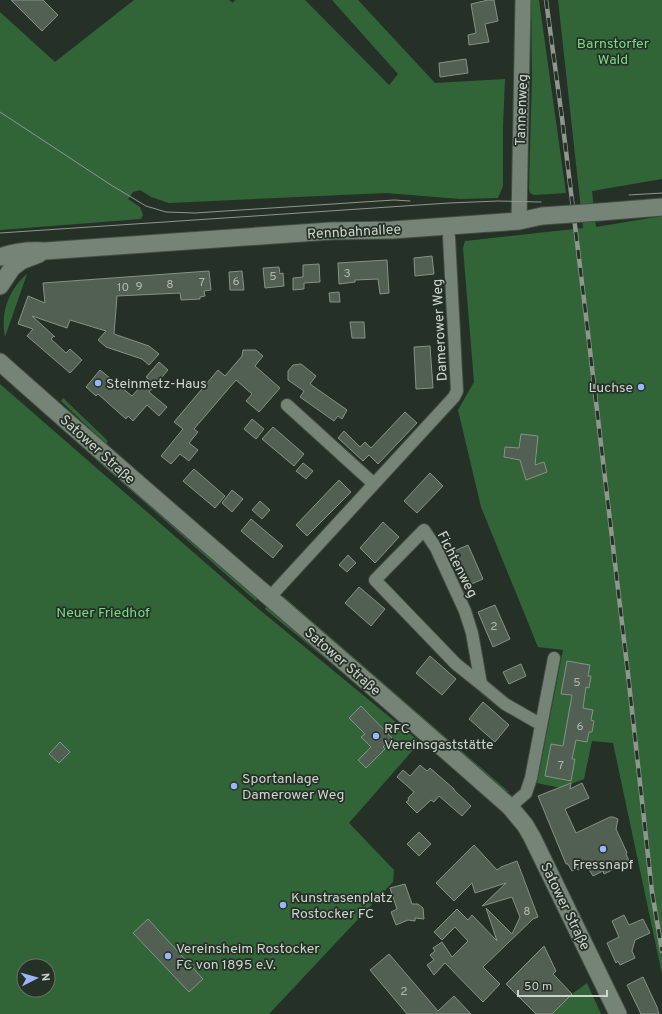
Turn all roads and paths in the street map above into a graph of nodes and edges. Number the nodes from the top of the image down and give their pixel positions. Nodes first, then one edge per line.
1 (523, 0) edge
2 (662, 207) edge
3 (519, 221) junction
4 (449, 237) dead end
5 (45, 251) junction
6 (0, 257) edge
7 (0, 286) edge
8 (0, 361) edge
9 (287, 405) dead end
10 (374, 484) junction
11 (270, 597) junction
12 (554, 658) dead end
13 (481, 684) junction
14 (540, 724) junction
15 (510, 807) junction
16 (618, 1014) edge

1 - 3 street, Tannenweg
2 - 3 main road, Rennbahnallee, bridge
3 - 5 main road, Rennbahnallee
4 - 10 street, Damerower Weg
5 - 6 main road, Rennbahnallee
5 - 7 main road, Rennbahnallee
8 - 11 main road, Satower Straße
9 - 10 street
10 - 11 street, Damerower Weg
11 - 15 main road, Satower Straße
12 - 14 street
13 - 13 street, Fichtenweg
13 - 14 street, Fichtenweg
14 - 15 street
15 - 16 main road, Satower Straße

